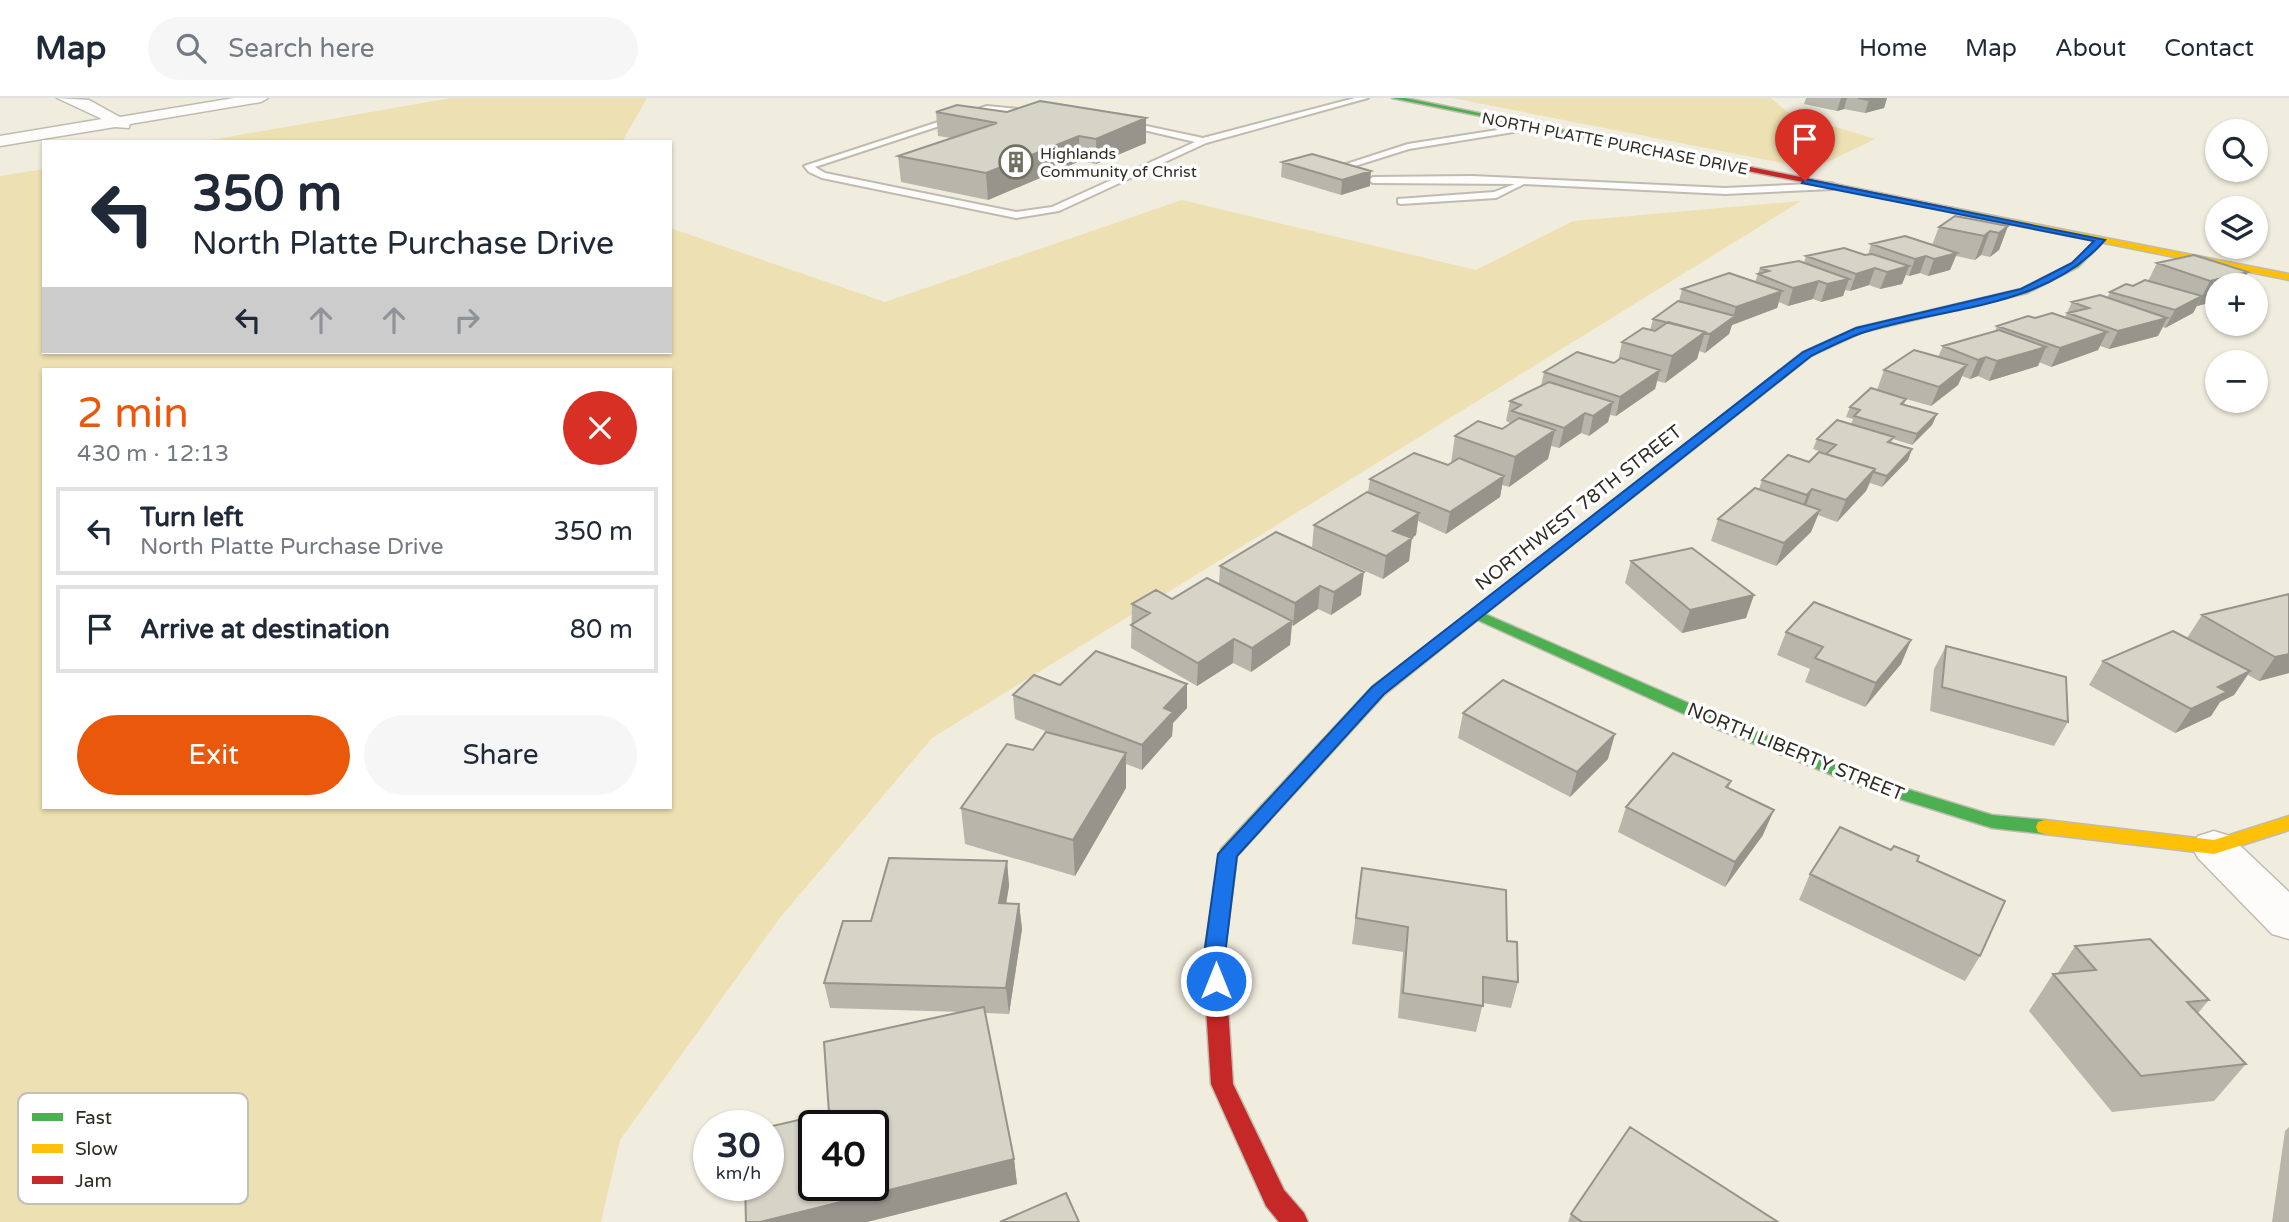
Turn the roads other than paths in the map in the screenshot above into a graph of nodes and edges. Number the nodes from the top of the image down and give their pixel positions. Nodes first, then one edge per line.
1 (64, 98) edge
2 (261, 98) edge
3 (1364, 98) edge
4 (1395, 98) edge
5 (1055, 115) edge
6 (1106, 120) edge
7 (117, 122) junction
8 (1535, 126) junction
9 (139, 135) dead end
10 (0, 141) edge
11 (1203, 141) junction
12 (1339, 168) edge
13 (1373, 180) edge
14 (1521, 181) junction
15 (1832, 186) junction
16 (1401, 201) dead end
17 (2100, 240) junction
18 (2289, 277) edge
19 (1476, 614) junction
20 (2289, 823) edge
21 (2214, 847) junction
22 (2289, 921) edge
23 (1295, 1222) edge

1 - 7 street
2 - 7 street
3 - 11 lane
4 - 8 street, NORTH PLATTE PURCHASE DRIVE
5 - 11 lane
6 - 11 lane
7 - 9 street
7 - 10 street
8 - 12 lane
8 - 15 street, NORTH PLATTE PURCHASE DRIVE
13 - 14 lane
14 - 15 lane
14 - 16 lane
15 - 17 street, NORTH PLATTE PURCHASE DRIVE
17 - 18 street, NORTH PLATTE PURCHASE DRIVE
17 - 19 street, NORTHWEST 78TH STREET
19 - 21 street, NORTH LIBERTY STREET
19 - 23 street, NORTHWEST 78TH STREET
20 - 21 street, NORTH LIBERTY STREET
21 - 22 street

